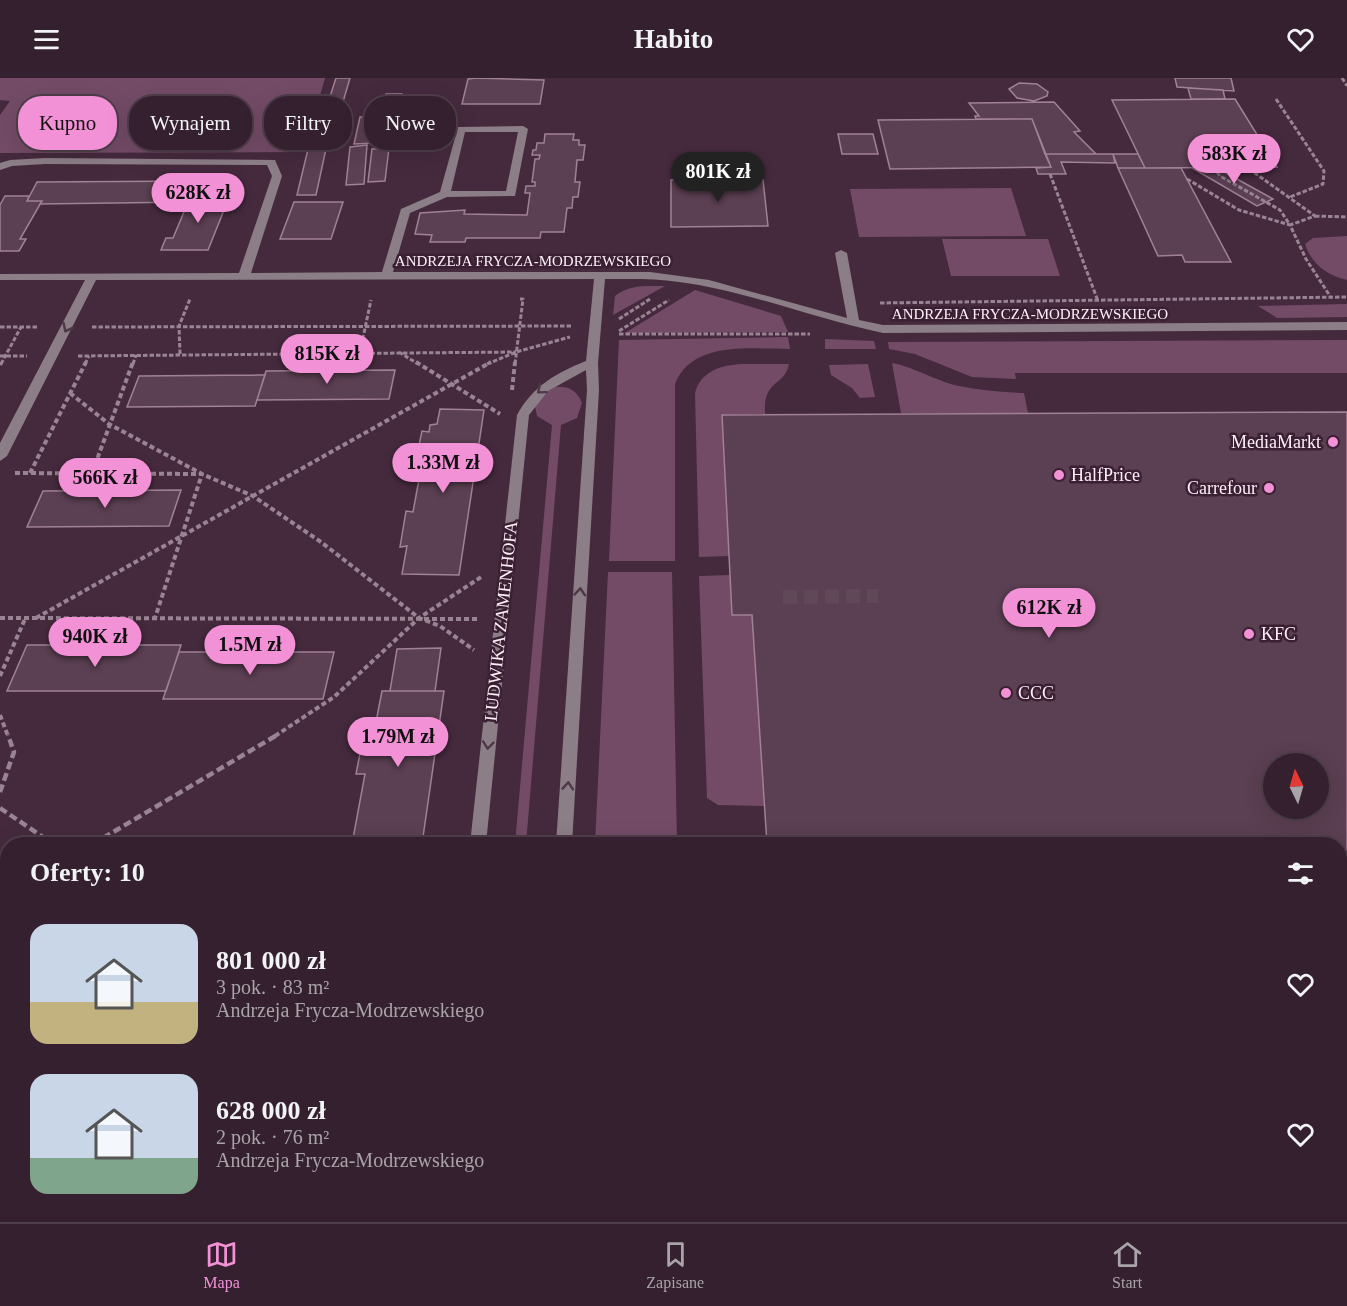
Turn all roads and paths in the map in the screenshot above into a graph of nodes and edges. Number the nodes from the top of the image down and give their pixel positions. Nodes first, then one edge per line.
1 (1342, 78) edge
2 (1347, 86) edge
3 (1276, 99) dead end
4 (0, 167) edge
5 (1213, 167) dead end
6 (1252, 171) dead end
7 (1050, 174) dead end
8 (1187, 179) dead end
9 (445, 194) junction
10 (1289, 198) junction
11 (1315, 216) junction
12 (1347, 217) edge
13 (1290, 225) junction
14 (841, 253) dead end
15 (387, 275) junction
16 (600, 275) junction
17 (93, 276) junction
18 (244, 276) junction
19 (0, 277) edge
20 (685, 278) junction
21 (698, 280) junction
22 (1331, 297) junction
23 (1347, 297) edge
24 (178, 299) dead end
25 (189, 299) junction
26 (201, 299) dead end
27 (511, 299) dead end
28 (360, 300) dead end
29 (1098, 301) junction
30 (851, 304) junction
31 (854, 324) junction
32 (67, 326) junction
33 (179, 326) junction
34 (519, 326) junction
35 (596, 326) junction
36 (1347, 326) edge
37 (0, 327) edge
38 (21, 327) junction
39 (365, 327) junction
40 (614, 334) dead end
41 (360, 352) junction
42 (398, 352) junction
43 (516, 352) junction
44 (180, 354) junction
45 (136, 355) junction
46 (67, 356) dead end
47 (89, 356) junction
48 (592, 363) junction
49 (0, 365) edge
50 (451, 384) junction
51 (70, 393) junction
52 (509, 420) dead end
53 (109, 424) junction
54 (0, 456) edge
55 (7, 473) dead end
56 (30, 473) junction
57 (92, 473) junction
58 (202, 474) junction
59 (253, 496) junction
60 (182, 535) junction
61 (483, 575) dead end
62 (0, 618) edge
63 (25, 618) junction
64 (36, 618) junction
65 (155, 618) junction
66 (419, 618) junction
67 (486, 619) dead end
68 (482, 656) dead end
69 (0, 676) edge
70 (0, 715) edge
71 (0, 792) edge
72 (0, 808) edge
73 (42, 837) edge
74 (105, 837) edge
75 (479, 837) edge
76 (564, 837) edge

1 - 2 path
3 - 10 path
4 - 18 street
5 - 13 path
6 - 10 path
7 - 29 path
8 - 13 path
9 - 9 street
9 - 15 street
10 - 11 path
11 - 12 path
11 - 13 path
13 - 22 path
14 - 30 street
15 - 16 street, ANDRZEJA FRYCZA-MODRZEWSKIEGO
15 - 18 street, ANDRZEJA FRYCZA-MODRZEWSKIEGO
16 - 20 street, ANDRZEJA FRYCZA-MODRZEWSKIEGO
16 - 35 street
17 - 18 street, ANDRZEJA FRYCZA-MODRZEWSKIEGO
17 - 19 street, ANDRZEJA FRYCZA-MODRZEWSKIEGO
17 - 32 street
20 - 21 street, ANDRZEJA FRYCZA-MODRZEWSKIEGO
20 - 35 path
21 - 31 street, ANDRZEJA FRYCZA-MODRZEWSKIEGO
21 - 40 path
22 - 23 path
22 - 29 path
24 - 25 path
25 - 26 path
25 - 33 path
27 - 34 path
28 - 39 path
29 - 30 path
30 - 31 street
31 - 36 street, ANDRZEJA FRYCZA-MODRZEWSKIEGO
32 - 33 path
32 - 38 path
32 -> 54 street
33 - 39 path
33 - 44 path
34 - 35 path
34 - 39 path
34 - 43 path
35 - 48 street
37 - 38 path
38 - 49 path
39 - 41 path
41 - 42 path
41 - 44 path
42 - 43 path
42 - 50 path
43 - 50 path
44 - 45 path
45 - 47 path
45 - 53 path
46 - 47 path
47 - 51 path
48 -> 75 street, LUDWIKA ZAMENHOFA
76 -> 48 street
50 - 52 path
50 - 59 path
51 - 53 path
51 - 56 path
53 - 57 path
53 - 58 path
55 - 56 path
56 - 57 path
57 - 58 path
58 - 59 path
58 - 60 path
59 - 60 path
59 - 66 path
60 - 64 path
60 - 65 path
61 - 66 path
62 - 63 path
63 - 64 path
63 - 69 path
64 - 65 path
65 - 66 path
66 - 67 path
66 - 68 path
66 - 74 path
70 - 71 path
72 - 73 path

